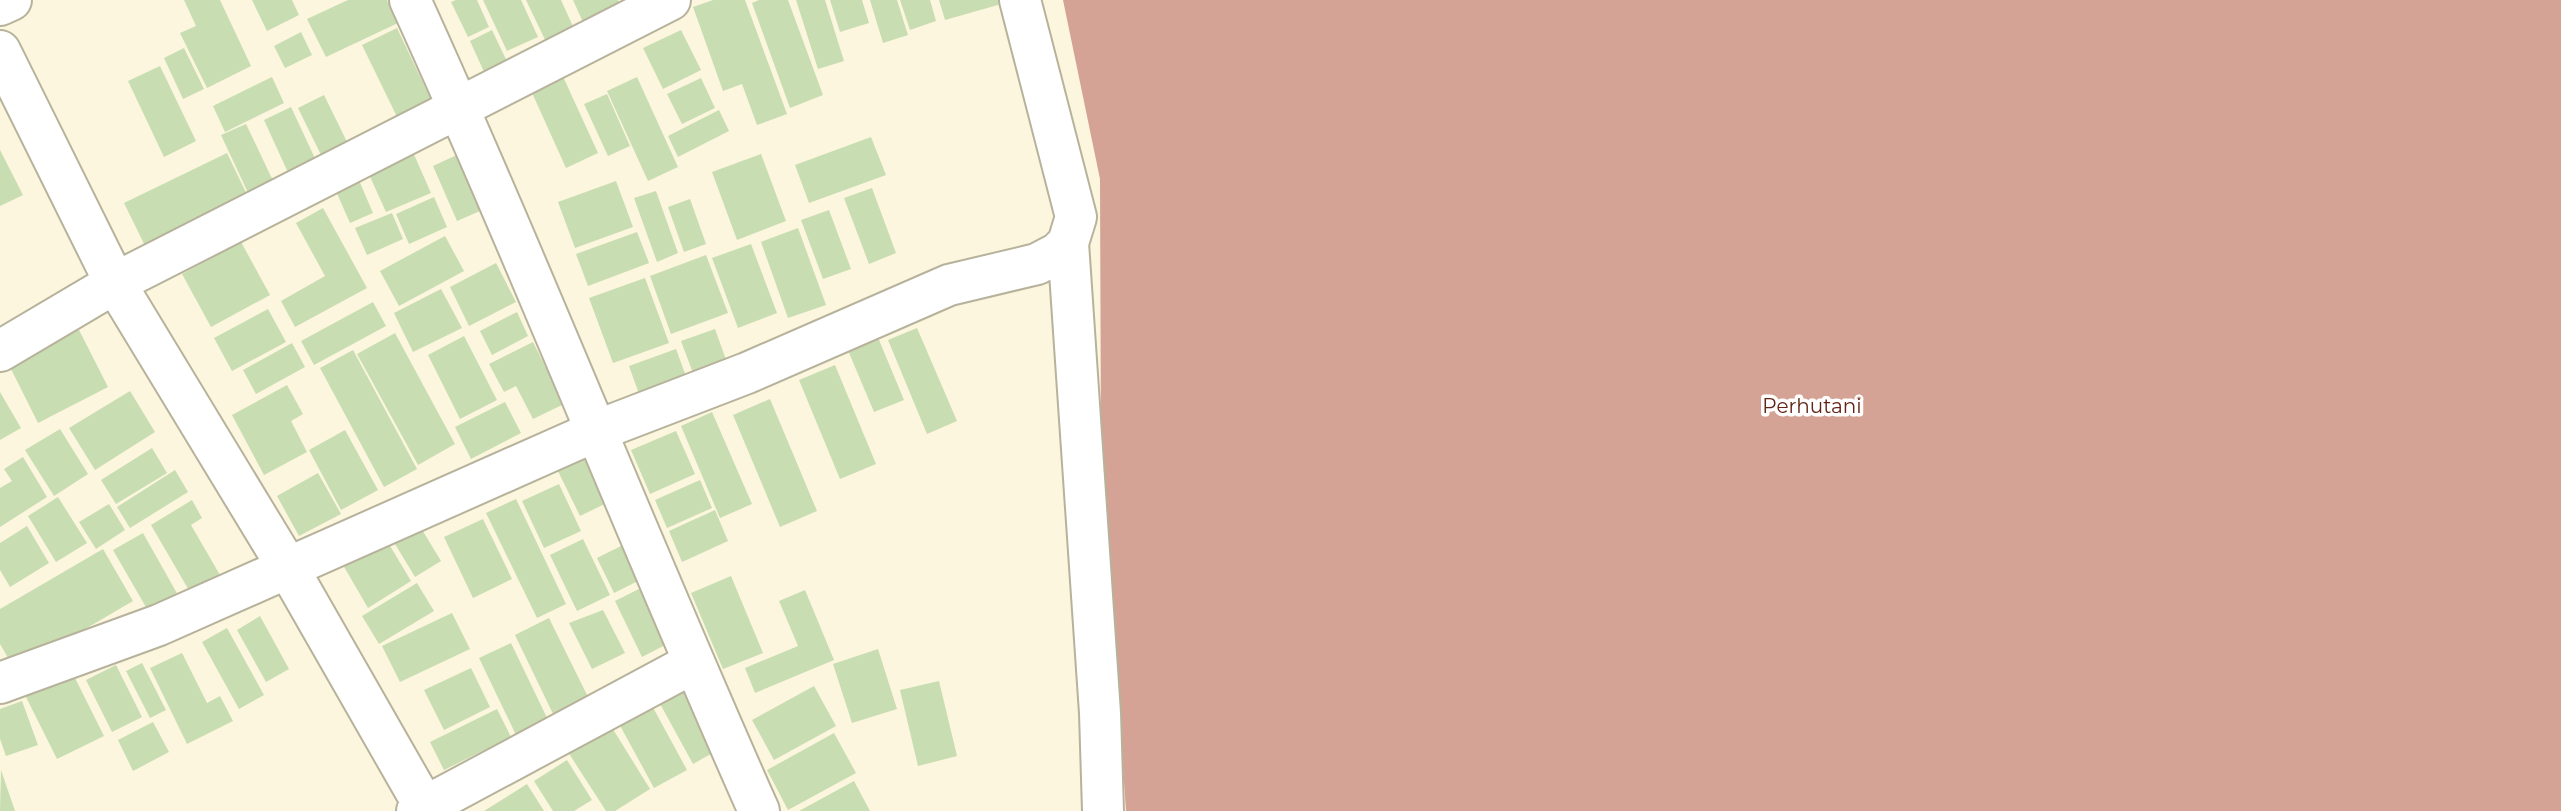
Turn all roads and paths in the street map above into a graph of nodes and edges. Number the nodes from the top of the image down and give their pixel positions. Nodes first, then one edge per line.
1 (11, 0) edge
2 (410, 0) edge
3 (670, 0) edge
4 (1020, 0) edge
5 (0, 5) edge
6 (0, 51) edge
7 (459, 108) junction
8 (1068, 243) junction
9 (115, 283) junction
10 (0, 351) edge
11 (596, 431) junction
12 (288, 568) junction
13 (693, 663) junction
14 (0, 683) edge
15 (423, 810) edge
16 (759, 811) edge
17 (1103, 811) edge

1 - 5 street
2 - 7 street
3 - 7 street
4 - 8 street
6 - 9 street
7 - 9 street
7 - 11 street
8 - 11 street
8 - 17 street
9 - 10 street
9 - 12 street
11 - 12 street
11 - 13 street
12 - 14 street
12 - 15 street
13 - 15 street
13 - 16 street

